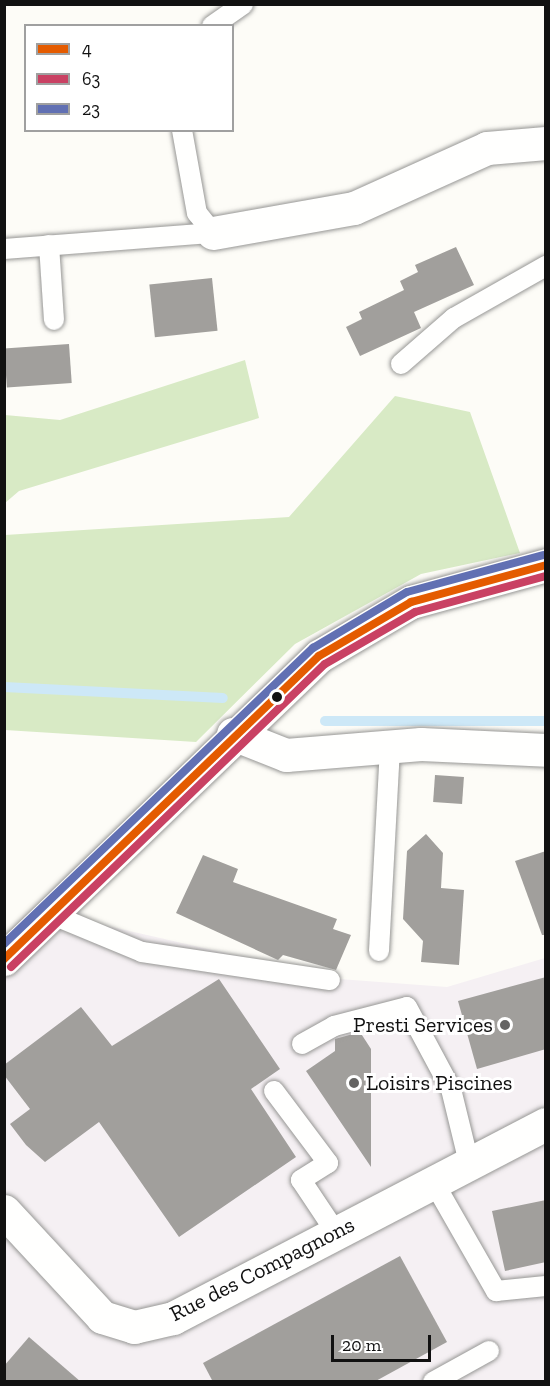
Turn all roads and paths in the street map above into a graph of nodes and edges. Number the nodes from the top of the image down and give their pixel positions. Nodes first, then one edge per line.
1 (243, 4) edge
2 (215, 24) edge
3 (182, 132) edge
4 (546, 143) edge
5 (213, 233) junction
6 (49, 245) junction
7 (4, 249) edge
8 (546, 266) edge
9 (54, 320) dead end
10 (401, 364) dead end
11 (546, 565) edge
12 (233, 734) junction
13 (390, 747) junction
14 (546, 750) edge
15 (53, 915) junction
16 (379, 951) dead end
17 (4, 959) edge
18 (330, 980) dead end
19 (302, 1044) dead end
20 (274, 1091) dead end
21 (546, 1124) edge
22 (469, 1163) junction
23 (433, 1181) junction
24 (4, 1211) edge
25 (335, 1231) junction
26 (546, 1286) edge
27 (489, 1351) dead end
28 (433, 1382) edge

1 - 2 lane
3 - 5 lane
4 - 5 street
5 - 6 lane
6 - 7 lane
6 - 9 lane
8 - 10 lane
11 - 12 street
12 - 13 street
12 - 15 street
13 - 14 street
13 - 16 lane
15 - 17 street
15 - 18 lane
19 - 22 lane
20 - 25 lane
21 - 22 street, Rue des Compagnons
22 - 23 street, Rue des Compagnons
23 - 25 street, Rue des Compagnons
23 - 26 lane
24 - 25 street, Rue des Compagnons
27 - 28 lane

